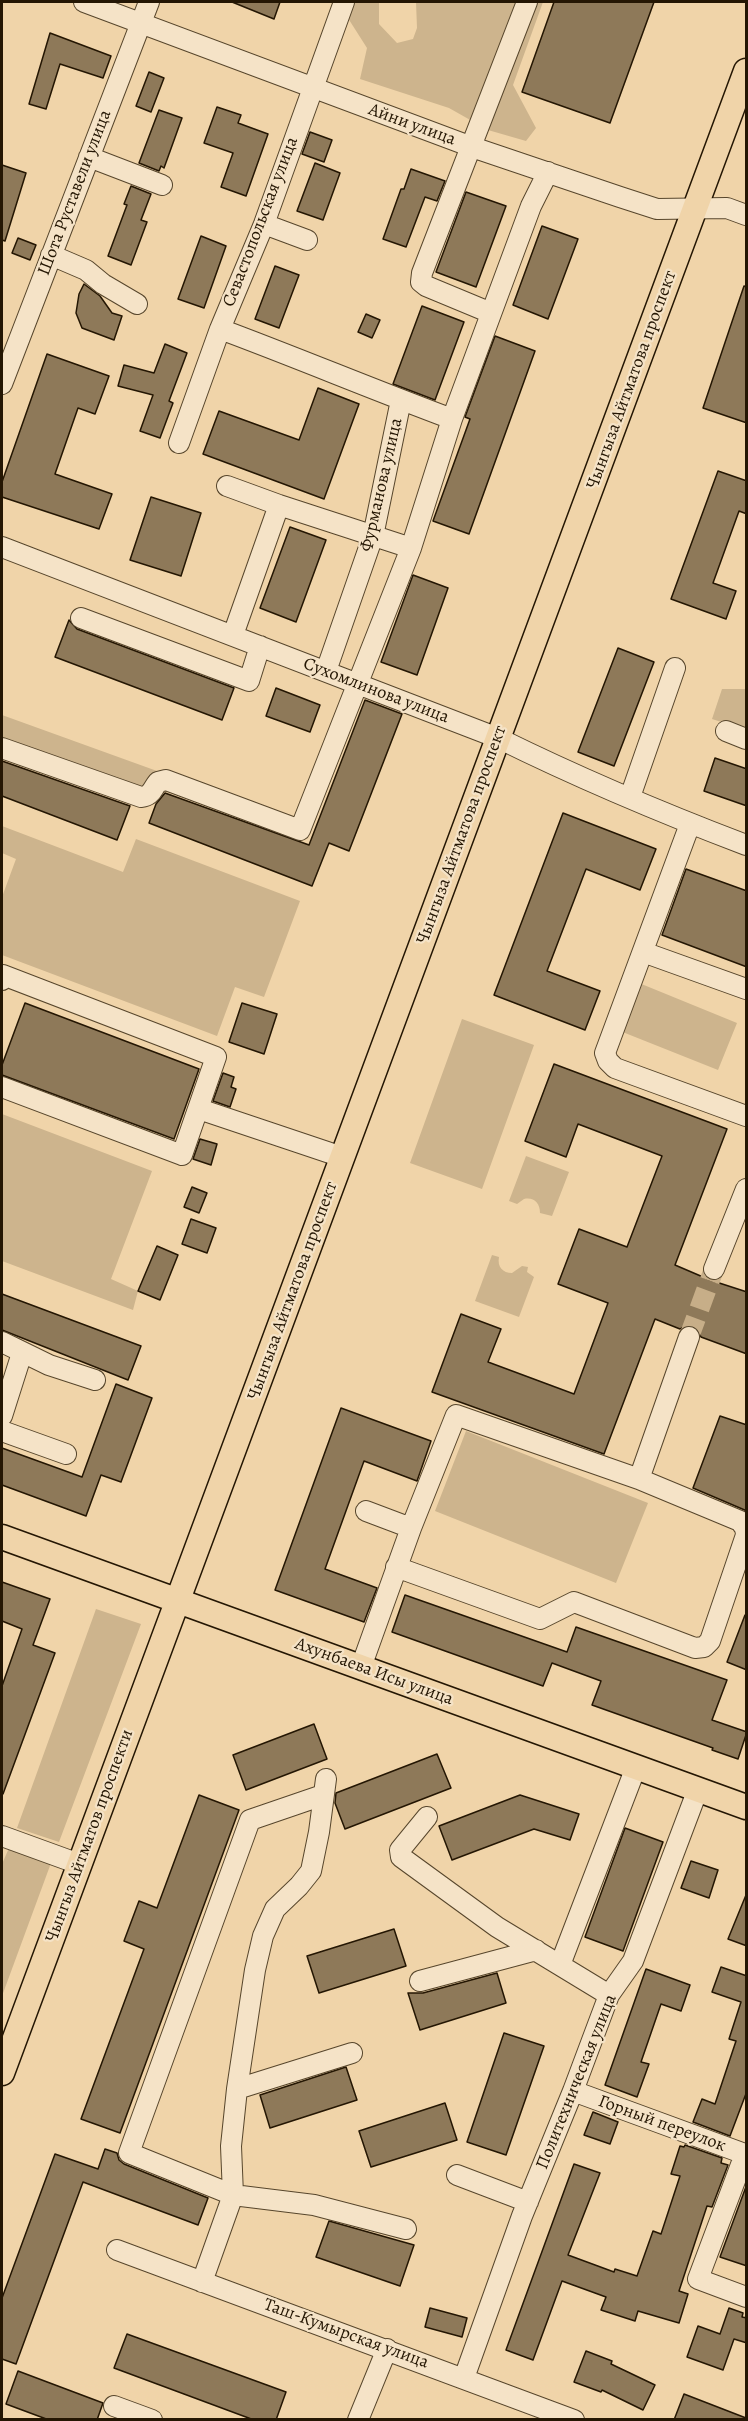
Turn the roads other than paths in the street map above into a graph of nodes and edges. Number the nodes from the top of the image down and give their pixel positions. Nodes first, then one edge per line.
1 (84, 2) edge
2 (149, 2) edge
3 (344, 2) edge
4 (527, 2) edge
5 (140, 22) junction
6 (747, 71) edge
7 (313, 89) junction
8 (472, 147) junction
9 (88, 157) junction
10 (548, 172) junction
11 (162, 185) dead end
12 (695, 209) junction
13 (747, 215) edge
14 (264, 224) junction
15 (307, 240) dead end
16 (51, 255) junction
17 (137, 304) dead end
18 (491, 313) junction
19 (220, 329) junction
20 (2, 384) edge
21 (401, 400) junction
22 (452, 419) junction
23 (179, 443) dead end
24 (227, 486) dead end
25 (279, 505) junction
26 (373, 536) junction
27 (2, 547) edge
28 (411, 548) junction
29 (81, 618) dead end
30 (233, 635) junction
31 (260, 646) junction
32 (675, 668) dead end
33 (326, 671) junction
34 (357, 684) junction
35 (726, 730) dead end
36 (498, 738) junction
37 (747, 739) edge
38 (2, 748) edge
39 (630, 797) junction
40 (690, 824) junction
41 (747, 845) edge
42 (643, 952) junction
43 (2, 980) edge
44 (747, 989) edge
45 (2, 1087) edge
46 (199, 1108) junction
47 (747, 1116) edge
48 (342, 1157) junction
49 (747, 1189) edge
50 (714, 1269) tunnel mouth
51 (689, 1337) tunnel mouth
52 (2, 1342) edge
53 (22, 1353) junction
54 (94, 1380) dead end
55 (2, 1416) edge
56 (2, 1431) edge
57 (66, 1454) dead end
58 (639, 1479) junction
59 (366, 1511) dead end
60 (411, 1528) junction
61 (747, 1534) edge
62 (2, 1537) edge
63 (396, 1567) junction
64 (178, 1599) junction
65 (361, 1667) junction
66 (636, 1767) junction
67 (698, 1789) junction
68 (747, 1807) edge
69 (427, 1817) dead end
70 (2, 1836) edge
71 (79, 1864) junction
72 (536, 1950) junction
73 (560, 1965) junction
74 (420, 1982) dead end
75 (609, 1995) junction
76 (352, 2053) dead end
77 (4, 2060) edge
78 (237, 2089) junction
79 (573, 2091) junction
80 (746, 2152) edge
81 (458, 2175) dead end
82 (233, 2195) junction
83 (528, 2202) junction
84 (406, 2229) dead end
85 (117, 2250) dead end
86 (202, 2282) junction
87 (747, 2297) edge
88 (387, 2349) junction
89 (464, 2378) junction
90 (114, 2406) dead end
91 (152, 2420) edge
92 (358, 2420) edge
93 (574, 2420) edge

1 - 5 street, Айни улица
2 - 5 street, Шота Руставели улица
3 - 7 street, Севастопольская улица
4 - 8 street
5 - 7 street, Айни улица
5 - 9 street, Шота Руставели улица
6 - 12 main road, Чынгыза Айтматова проспект
7 - 8 street, Айни улица
7 - 14 street, Севастопольская улица
8 - 10 street, Айни улица
8 - 18 street
9 - 11 street
9 - 16 street, Шота Руставели улица
10 - 12 street, Айни улица
10 - 18 street
12 - 13 street, Айни улица
12 - 36 main road, Чынгыза Айтматова проспект
14 - 15 street
14 - 19 street, Севастопольская улица
16 - 17 street
16 - 20 street, Шота Руставели улица
18 - 22 street
19 - 21 street
19 - 23 street, Севастопольская улица
21 - 22 street
21 - 26 street, Фурманова улица
22 - 28 street
24 - 25 street
25 - 26 street
25 - 30 street
26 - 28 street
26 - 33 street, Фурманова улица
27 - 30 street, Сухомлинова улица
28 - 34 street
29 - 31 street
30 - 31 street, Сухомлинова улица
31 - 33 street, Сухомлинова улица
32 - 39 street
33 - 34 street, Сухомлинова улица
34 - 36 street, Сухомлинова улица
34 - 38 street
35 - 37 street
36 - 39 street, Сухомлинова улица
36 - 48 main road, Чынгыза Айтматова проспект
39 - 40 street, Сухомлинова улица
40 - 41 street, Сухомлинова улица
40 - 42 street
42 - 44 street
42 - 47 street
43 - 46 street
45 - 46 street
46 - 48 street
48 - 64 main road, Чынгыза Айтматова проспект
49 - 50 street
51 - 58 street
52 - 53 street
53 - 54 street
53 - 55 street
56 - 57 street
58 - 60 street
58 - 61 street
59 - 60 street
60 - 63 street
61 - 63 street
62 - 64 main road, Ахунбаева Исы улица
63 - 65 street
64 - 65 main road, Ахунбаева Исы улица
64 - 71 main road, Чынгыз Айтматов проспекти
65 - 66 main road, Ахунбаева Исы улица
66 - 67 main road, Ахунбаева Исы улица
66 - 73 street
67 - 68 main road, Ахунбаева Исы улица
67 - 75 street, Политехническая улица
69 - 72 street
70 - 71 street
71 - 77 main road, Чынгыз Айтматов проспекти
72 - 73 street
72 - 74 street
73 - 75 street
75 - 79 street, Политехническая улица
76 - 78 street
78 - 82 street
78 - 82 street
79 - 80 street, Горный переулок
79 - 83 street, Политехническая улица
80 - 87 street, Горный переулок
81 - 83 street
82 - 84 street
82 - 86 street
83 - 89 street, Политехническая улица
85 - 86 street, Таш-Кумырская улица
86 - 88 street, Таш-Кумырская улица
88 - 89 street, Таш-Кумырская улица
88 - 92 street
89 - 93 street, Таш-Кумырская улица
90 - 91 street

